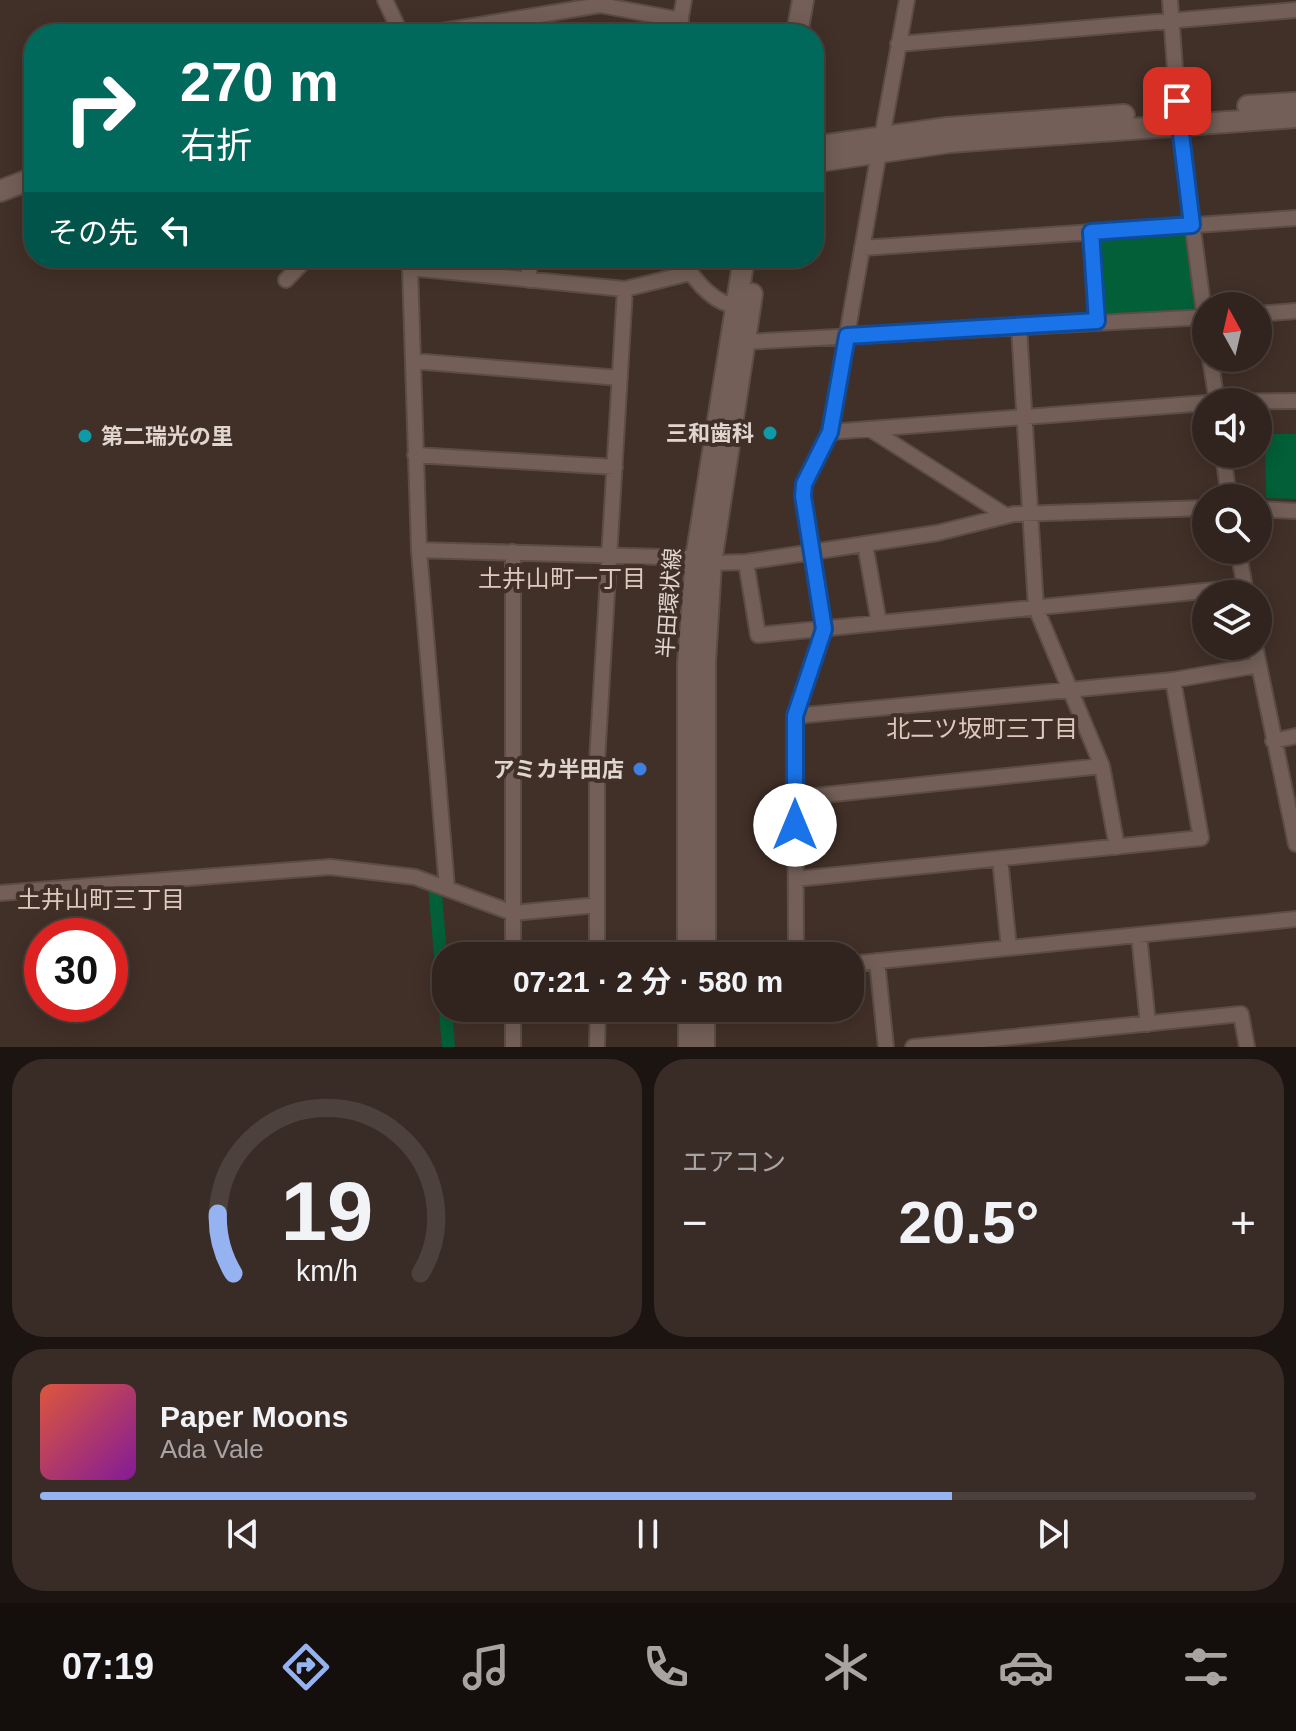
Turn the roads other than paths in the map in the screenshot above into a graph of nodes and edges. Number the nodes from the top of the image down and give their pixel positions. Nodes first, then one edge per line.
1 (385, 0) edge
2 (684, 0) edge
3 (789, 0) edge
4 (803, 0) edge
5 (907, 0) edge
6 (1170, 0) edge
7 (1296, 10) edge
8 (1171, 21) junction
9 (396, 24) edge
10 (485, 24) edge
11 (668, 24) edge
12 (680, 24) edge
13 (785, 24) edge
14 (799, 24) edge
15 (898, 44) junction
16 (1296, 103) edge
17 (1178, 117) junction
18 (1296, 117) edge
19 (880, 145) junction
20 (824, 147) edge
21 (824, 159) edge
22 (24, 182) edge
23 (0, 191) edge
24 (1296, 218) edge
25 (1192, 225) junction
26 (1091, 232) junction
27 (862, 248) junction
28 (297, 268) edge
29 (529, 268) edge
30 (687, 268) edge
31 (742, 268) edge
32 (755, 268) edge
33 (690, 273) junction
34 (286, 280) dead end
35 (529, 280) junction
36 (625, 289) junction
37 (1201, 292) edge
38 (736, 306) junction
39 (1296, 311) edge
40 (1272, 313) edge
41 (1097, 321) junction
42 (1192, 321) edge
43 (1019, 327) junction
44 (847, 336) junction
45 (744, 342) junction
46 (413, 361) junction
47 (620, 378) junction
48 (1272, 401) edge
49 (1296, 401) edge
50 (1192, 404) edge
51 (1025, 415) junction
52 (870, 429) junction
53 (830, 432) junction
54 (415, 455) junction
55 (615, 467) junction
56 (1192, 508) edge
57 (1272, 510) edge
58 (1296, 511) edge
59 (1030, 513) junction
60 (1005, 515) junction
61 (865, 544) junction
62 (419, 550) junction
63 (513, 552) junction
64 (813, 552) junction
65 (611, 556) junction
66 (703, 560) junction
67 (746, 562) junction
68 (1192, 595) edge
69 (1036, 608) junction
70 (879, 623) junction
71 (824, 629) junction
72 (1258, 660) edge
73 (1259, 665) junction
74 (1173, 680) junction
75 (1070, 689) junction
76 (795, 716) junction
77 (1296, 736) edge
78 (1273, 741) junction
79 (1102, 766) junction
80 (795, 798) junction
81 (1296, 844) edge
82 (1117, 847) junction
83 (1000, 859) junction
84 (796, 879) junction
85 (447, 888) junction
86 (0, 893) edge
87 (597, 905) junction
88 (513, 913) junction
89 (1296, 919) edge
90 (1139, 935) junction
91 (513, 942) edge
92 (597, 942) edge
93 (688, 942) edge
94 (705, 942) edge
95 (796, 942) edge
96 (1009, 948) junction
97 (877, 961) junction
98 (864, 962) edge
99 (513, 1022) edge
100 (598, 1022) edge
101 (689, 1022) edge
102 (704, 1022) edge
103 (1148, 1024) junction
104 (1060, 1040) edge
105 (975, 1044) edge
106 (513, 1047) edge
107 (597, 1047) edge
108 (689, 1047) edge
109 (704, 1047) edge
110 (886, 1047) edge
111 (913, 1047) edge
112 (1247, 1047) edge

1 - 9 street
2 - 12 street
3 - 13 main road
4 - 14 main road
5 - 15 street
6 - 8 street
7 - 8 street
8 - 15 street
8 - 17 street
10 - 11 street
15 - 19 street
16 - 17 main road
17 - 18 main road
17 - 19 main road
17 - 25 street
19 - 20 main road
19 - 21 main road
19 - 27 street
22 - 23 main road
24 - 25 street
25 - 26 street
25 - 37 street
26 - 27 street
26 - 41 street
27 - 44 street
28 - 34 street
29 - 35 street
30 - 33 street
31 - 38 main road, 半田環状線
32 - 45 main road, 半田環状線
33 - 36 street
33 - 38 street
35 - 36 street
35 - 46 street
36 - 47 street
38 - 66 main road, 半田環状線
39 - 40 street
41 - 42 street
41 - 43 street
43 - 44 street
43 - 51 street
44 - 45 street
44 - 53 street
45 - 66 main road, 半田環状線
46 - 47 street
46 - 54 street
47 - 55 street
48 - 49 street
50 - 51 street
51 - 52 street
51 - 59 street
52 - 53 street
52 - 60 street
53 - 64 street
54 - 55 street
54 - 62 street
55 - 65 street
56 - 59 street
57 - 58 street
59 - 60 street
59 - 69 street
60 - 61 street
61 - 64 street
61 - 70 street
62 - 63 street
62 - 85 street
63 - 65 street
63 - 88 street
64 - 67 street
64 - 71 street
65 - 66 street
65 - 87 street
66 - 67 street
66 - 93 main road, 半田環状線
66 - 94 main road, 半田環状線
67 - 71 street
68 - 69 street
69 - 70 street
69 - 75 street
70 - 71 street
71 - 76 street
72 - 73 street
73 - 74 street
73 - 78 street
74 - 75 street
74 - 82 street
75 - 76 street
75 - 79 street
76 - 80 street
77 - 78 street
78 - 81 street
79 - 80 street
79 - 82 street
80 - 84 street
82 - 83 street
83 - 84 street
83 - 96 street
84 - 95 street
85 - 86 street
85 - 88 street
87 - 88 street
87 - 92 street
88 - 91 street
89 - 90 street
90 - 96 street
90 - 103 street
96 - 97 street
97 - 98 street
97 - 110 street
99 - 106 street
100 - 107 street
101 - 108 main road
102 - 109 main road
103 - 104 street
103 - 112 street
104 - 105 street
105 - 111 street

